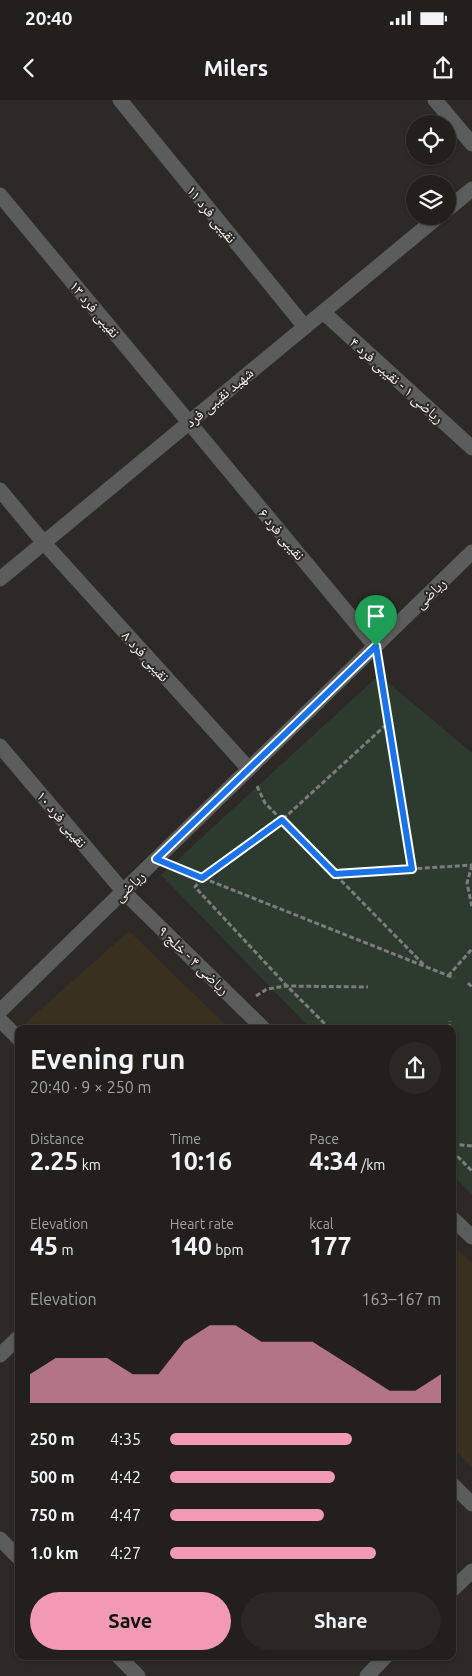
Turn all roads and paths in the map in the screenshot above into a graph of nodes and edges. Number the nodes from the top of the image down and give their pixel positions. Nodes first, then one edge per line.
1 (120, 100) edge
2 (435, 100) edge
3 (472, 144) edge
4 (472, 189) edge
5 (0, 195) edge
6 (456, 202) edge
7 (428, 225) edge
8 (323, 312) junction
9 (305, 327) junction
10 (189, 422) junction
11 (472, 448) edge
12 (0, 490) edge
13 (44, 543) junction
14 (472, 552) edge
15 (0, 578) edge
16 (376, 646) junction
17 (388, 723) junction
18 (0, 746) edge
19 (249, 769) junction
20 (282, 820) junction
21 (156, 859) junction
22 (472, 865) edge
23 (412, 869) junction
24 (335, 874) junction
25 (202, 878) junction
26 (123, 891) junction
27 (472, 907) edge
28 (472, 949) edge
29 (426, 967) junction
30 (448, 976) junction
31 (454, 978) dead end
32 (287, 986) junction
33 (368, 988) dead end
34 (241, 1006) junction
35 (0, 1011) edge
36 (0, 1020) edge
37 (450, 1020) dead end
38 (260, 1025) edge
39 (326, 1025) edge
40 (449, 1025) edge
41 (15, 1035) edge
42 (456, 1144) edge
43 (472, 1146) edge
44 (456, 1155) edge
45 (472, 1171) edge
46 (456, 1222) edge
47 (472, 1238) edge
48 (15, 1341) edge
49 (0, 1355) edge
50 (456, 1488) edge
51 (472, 1504) edge
52 (0, 1539) edge
53 (15, 1554) edge
54 (472, 1570) edge
55 (456, 1586) edge
56 (122, 1660) edge
57 (382, 1660) edge
58 (138, 1676) edge
59 (367, 1676) edge

1 - 9 street, نقیبی فرد ۱۱
2 - 3 street
4 - 6 street
5 - 10 street, نقیبی فرد ۱۳
7 - 8 street, شهید نقیبی فرد
8 - 9 street, شهید نقیبی فرد
8 - 11 street, ریاضی ۱ - نقیبی فرد ۴
9 - 10 street, شهید نقیبی فرد
10 - 13 street, شهید نقیبی فرد
10 - 16 street, نقیبی فرد ۶
12 - 13 street, نقیبی فرد ۸
13 - 15 street, شهید نقیبی فرد
13 - 19 street, نقیبی فرد ۸
14 - 16 street, ریاضی
16 - 17 path
16 - 19 street, ریاضی
17 - 20 path
17 - 23 path
18 - 26 street, نقیبی فرد ۱۰
19 - 20 path
19 - 21 street, ریاضی
20 - 24 path
20 - 25 path
21 - 25 path
21 - 26 street, ریاضی
22 - 23 path
22 - 27 path
23 - 24 path
24 - 29 path
25 - 29 path
25 - 32 path
26 - 34 street, ریاضی ۴ - خلج ۹
26 - 35 street, ریاضی
28 - 30 path
29 - 30 path
30 - 31 path
32 - 33 path
32 - 34 path
32 - 39 path
34 - 38 street, ریاضی ۴ - خلج ۹
36 - 41 street
37 - 40 path
42 - 43 path
44 - 45 path
46 - 47 street
48 - 49 street
50 - 51 street
52 - 53 street
54 - 55 street
56 - 58 street
57 - 59 street

